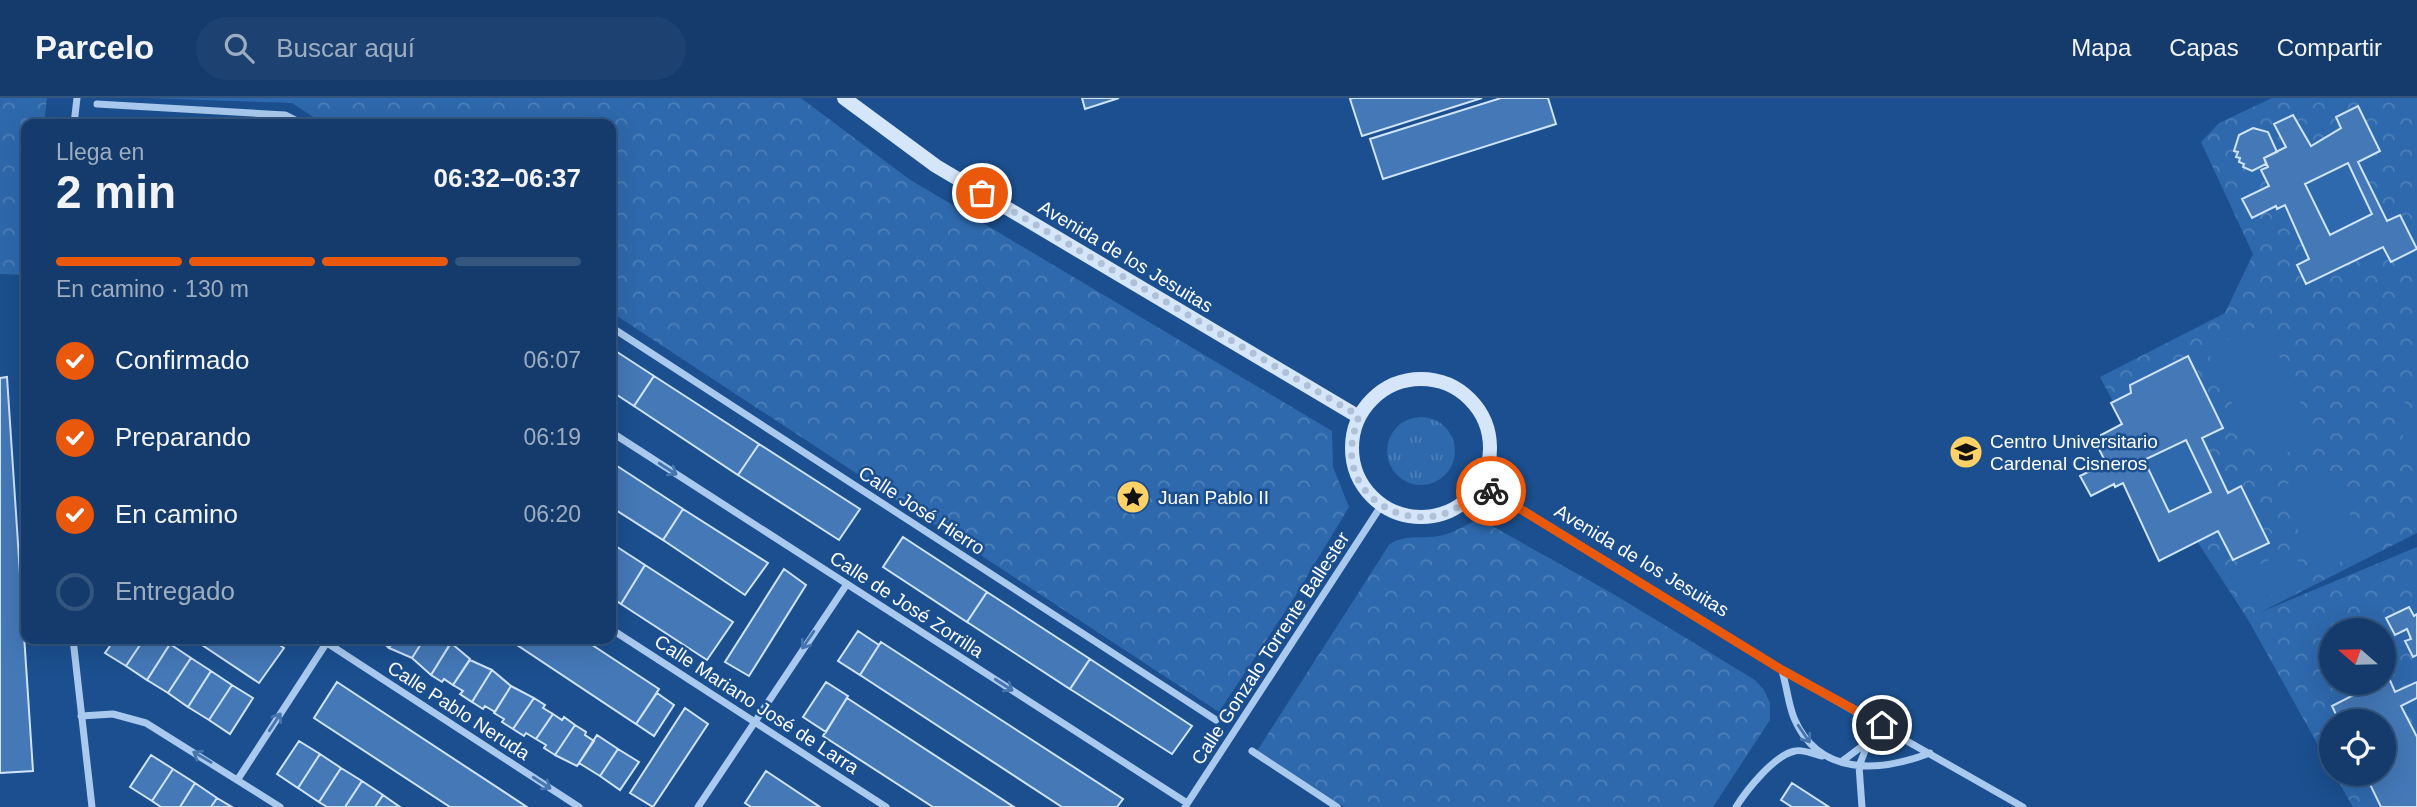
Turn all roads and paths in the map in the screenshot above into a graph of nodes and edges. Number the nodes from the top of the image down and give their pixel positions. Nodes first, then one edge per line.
1 (77, 98) edge
2 (844, 98) edge
3 (97, 104) dead end
4 (75, 119) edge
5 (292, 119) edge
6 (616, 330) edge
7 (1359, 416) junction
8 (616, 435) edge
9 (1480, 484) junction
10 (1381, 506) junction
11 (847, 584) junction
12 (616, 632) edge
13 (74, 644) edge
14 (323, 644) edge
15 (332, 644) edge
16 (1782, 670) junction
17 (81, 716) junction
18 (754, 720) junction
19 (1216, 720) dead end
20 (1882, 725) junction
21 (1869, 741) junction
22 (1252, 751) dead end
23 (1930, 753) junction
24 (1822, 755) junction
25 (1841, 762) junction
26 (1859, 766) junction
27 (237, 779) junction
28 (1186, 805) edge
29 (92, 807) edge
30 (281, 807) edge
31 (579, 807) edge
32 (698, 807) edge
33 (886, 807) edge
34 (1337, 807) edge
35 (1736, 807) edge
36 (1862, 807) edge
37 (2023, 807) edge

1 - 4 street
2 - 7 street, Avenida de los Jesuitas
3 - 5 street
6 - 19 street, Calle José Hierro
7 - 9 street
7 - 10 street
8 -> 11 street, Calle de José Zorrilla
9 - 10 street
9 - 16 street, Avenida de los Jesuitas
10 - 28 street, Calle Gonzalo Torrente Ballester
11 -> 18 street
11 -> 28 street, Calle de José Zorrilla
12 - 18 street, Calle Mariano José de Larra
13 - 17 street
27 -> 14 street
15 -> 31 street, Calle Pablo Neruda
16 - 20 street, Avenida de los Jesuitas
16 -> 24 street
27 -> 17 street
17 - 29 street
18 - 32 street
18 - 33 street, Calle Mariano José de Larra
20 - 21 street
20 - 23 street, Avenida de los Jesuitas
21 - 25 street
21 - 26 street
22 - 34 street
23 - 26 street
23 - 37 street, Avenida de los Jesuitas
24 - 25 street
24 - 35 street
25 - 26 street
26 - 36 street
27 - 30 street

